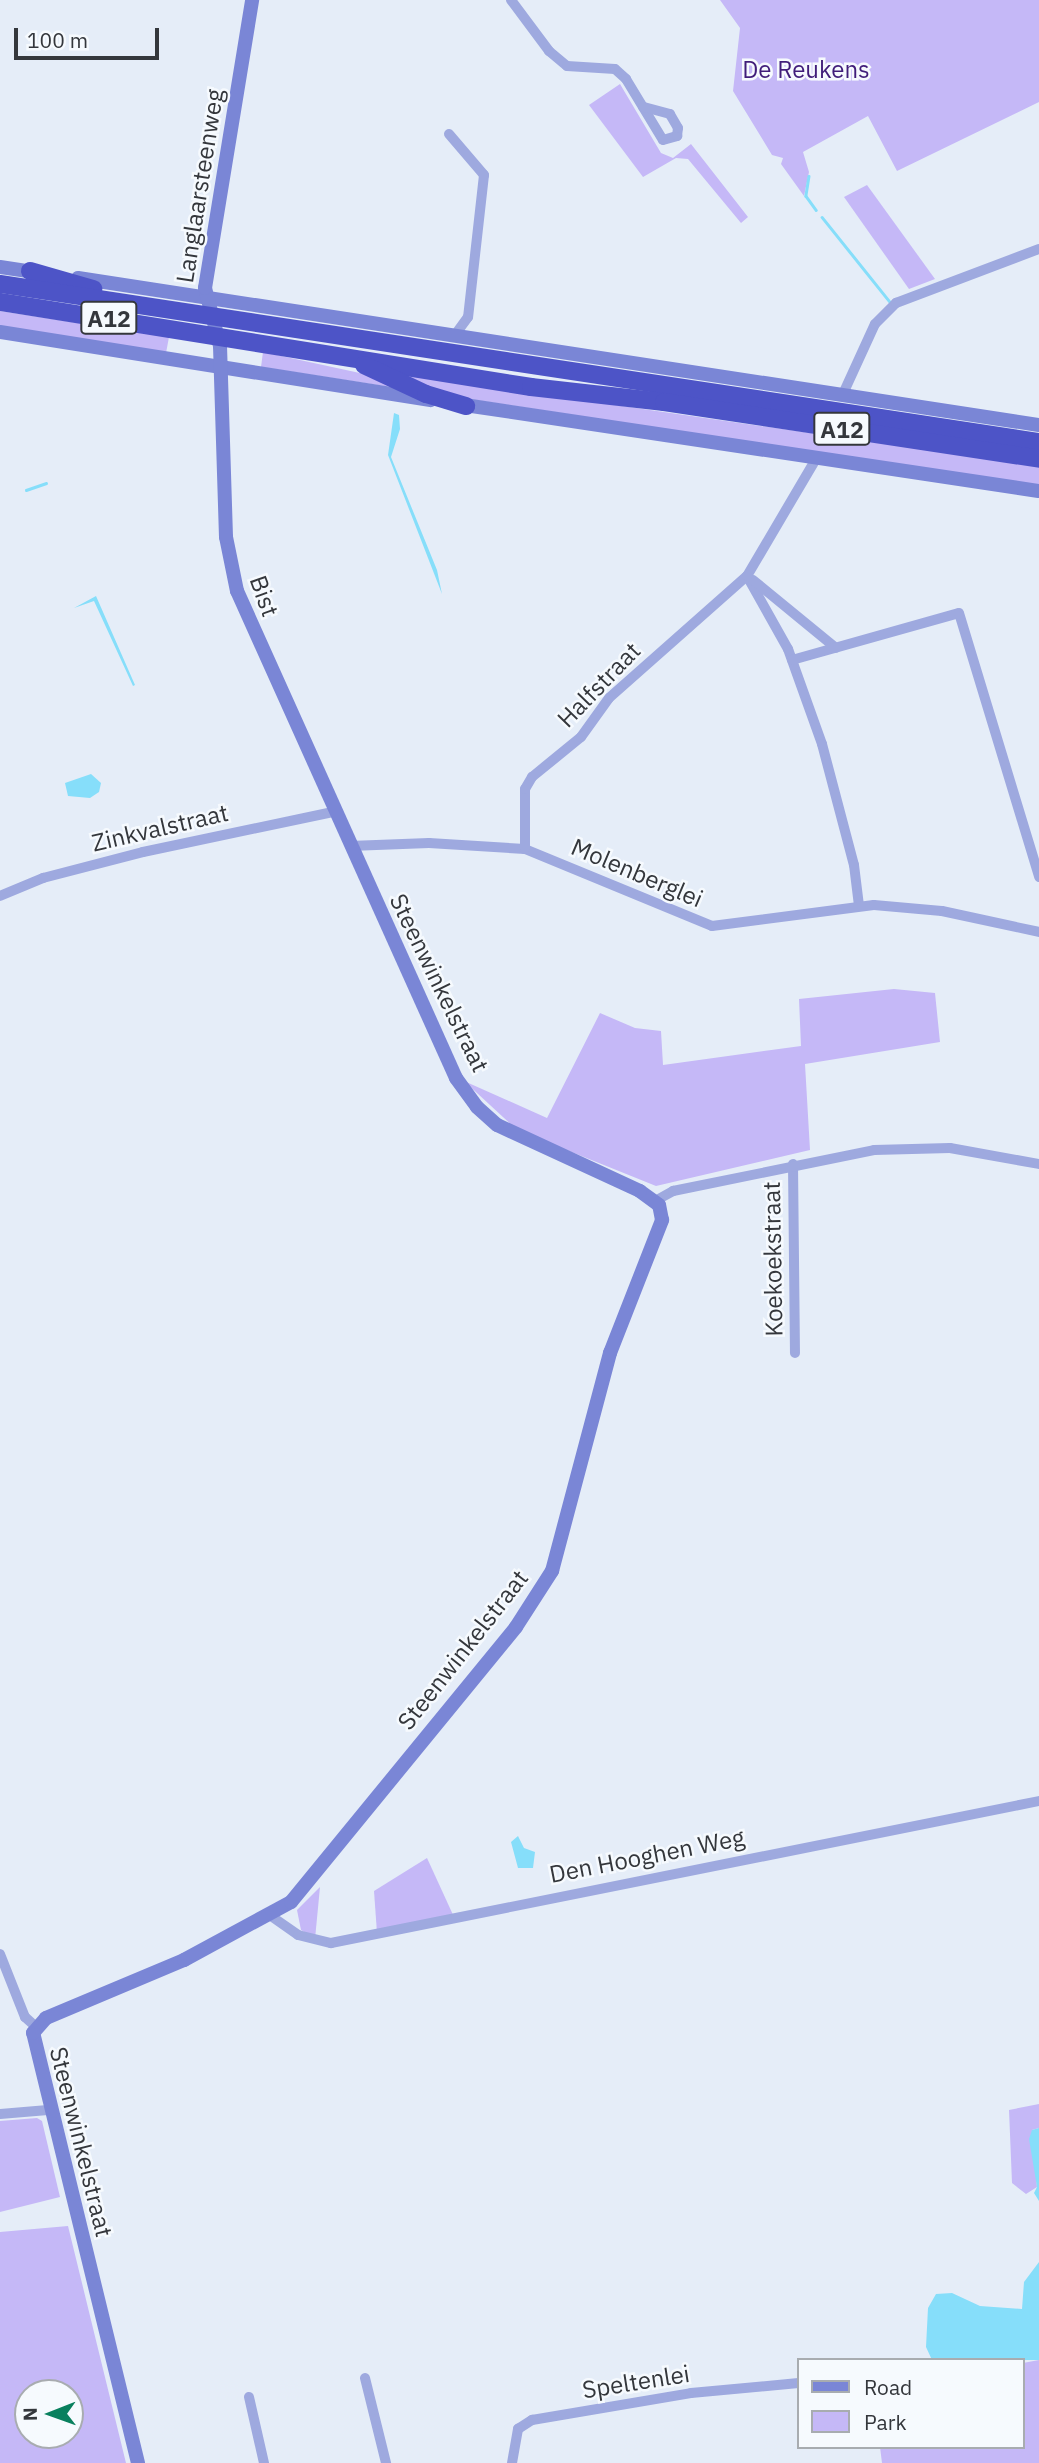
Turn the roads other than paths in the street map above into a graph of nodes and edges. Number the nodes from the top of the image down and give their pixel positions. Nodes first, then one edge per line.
1 (253, 0) edge
2 (511, 0) edge
3 (643, 107) dead end
4 (449, 134) dead end
5 (1039, 249) edge
6 (0, 267) edge
7 (30, 271) junction
8 (0, 284) edge
9 (206, 298) junction
10 (114, 301) junction
11 (0, 302) edge
12 (212, 317) junction
13 (0, 332) edge
14 (217, 335) junction
15 (454, 336) junction
16 (352, 358) junction
17 (222, 373) junction
18 (842, 396) junction
19 (466, 406) junction
20 (1039, 425) edge
21 (1033, 439) edge
22 (817, 457) junction
23 (1039, 459) edge
24 (1039, 491) edge
25 (747, 576) junction
26 (836, 648) junction
27 (792, 660) junction
28 (333, 812) junction
29 (350, 846) junction
30 (525, 849) junction
31 (1039, 877) edge
32 (0, 896) edge
33 (859, 906) junction
34 (1039, 932) edge
35 (793, 1164) junction
36 (1039, 1164) edge
37 (655, 1201) junction
38 (795, 1353) dead end
39 (1039, 1801) edge
40 (271, 1916) junction
41 (0, 1954) edge
42 (36, 2027) junction
43 (48, 2110) junction
44 (0, 2114) edge
45 (365, 2378) dead end
46 (797, 2383) edge
47 (249, 2397) dead end
48 (138, 2463) edge
49 (264, 2463) edge
50 (386, 2463) edge
51 (512, 2463) edge

1 - 9 street, Langlaarsteenweg
2 - 3 street
4 - 15 street
5 - 18 street
6 - 7 street
7 - 9 street
7 - 10 highway
8 - 10 highway, A12
9 - 12 street, Langlaarsteenweg
9 - 15 street
10 - 12 highway, A12
11 - 14 highway, A12
12 - 14 street, Langlaarsteenweg
12 - 21 highway, A12
13 - 17 street
14 - 16 highway, A12
14 - 17 street, Langlaarsteenweg
15 - 18 street
16 - 19 highway
16 - 23 highway, A12
17 - 19 street
17 - 28 street, Bist
18 - 20 street
19 - 22 street
22 - 24 street
22 - 25 street, Halfstraat
25 - 26 street
25 - 27 street
25 - 30 street, Halfstraat
26 - 27 street
26 - 31 street
27 - 33 street
28 - 29 street, Steenwinkelstraat
28 - 32 street, Zinkvalstraat
29 - 30 street
29 - 37 street, Steenwinkelstraat
30 - 33 street, Molenberglei
33 - 34 street, Molenberglei
35 - 36 street, Koekoekstraat
35 - 37 street, Koekoekstraat
35 - 38 street, Koekoekstraat
37 - 40 street, Steenwinkelstraat
39 - 40 street, Den Hooghen Weg
40 - 42 street, Steenwinkelstraat
41 - 42 street
42 - 43 street, Steenwinkelstraat
43 - 44 street
43 - 48 street, Steenwinkelstraat
45 - 50 street
46 - 51 street, Speltenlei
47 - 49 street

